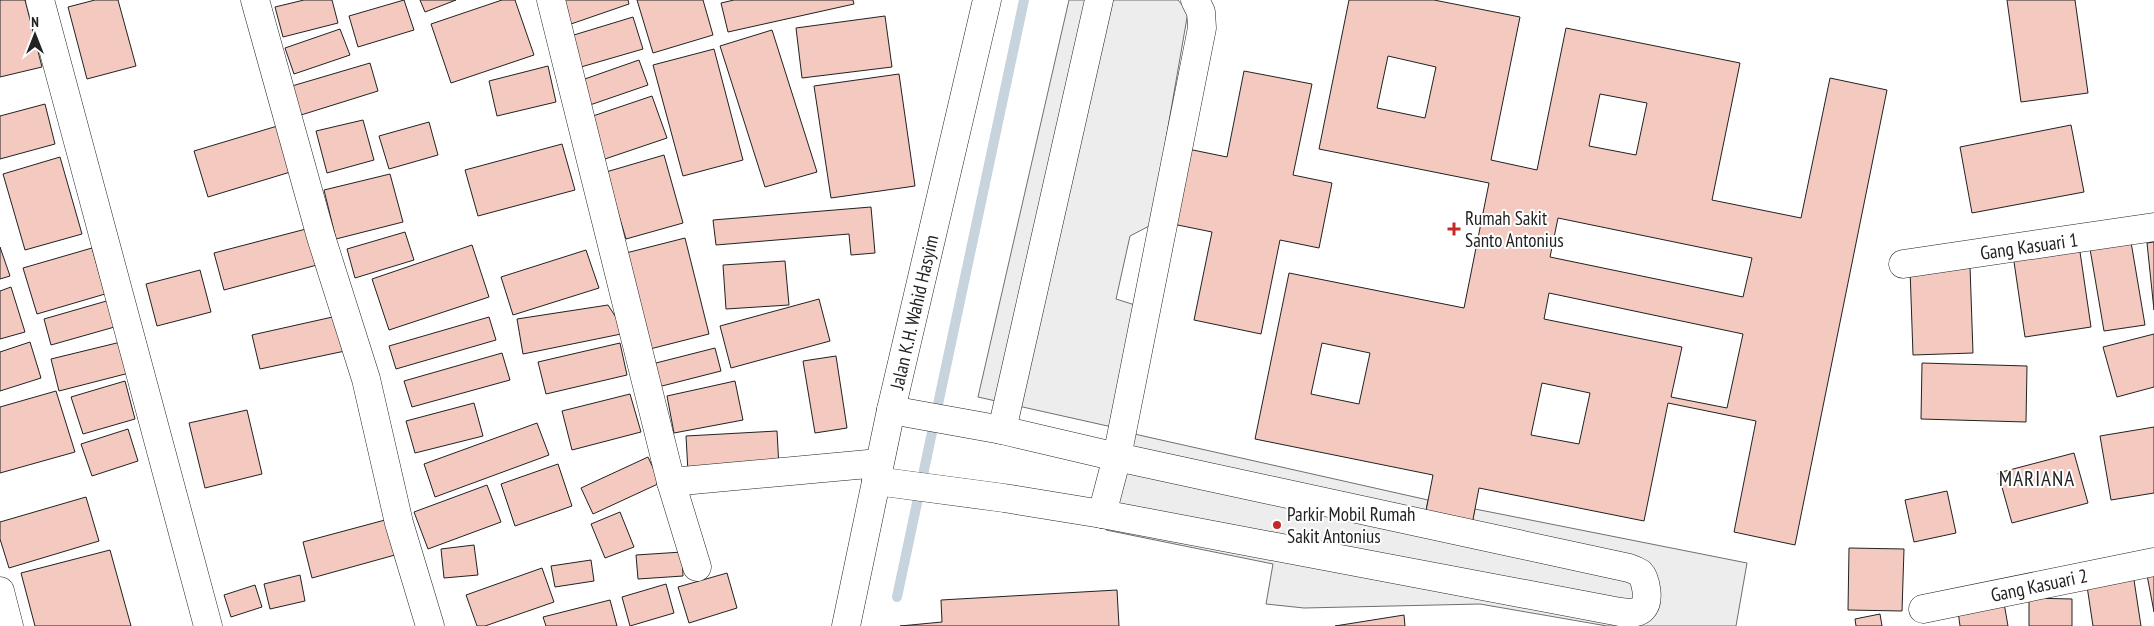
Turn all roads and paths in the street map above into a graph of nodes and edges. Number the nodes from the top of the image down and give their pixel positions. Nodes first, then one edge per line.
1 (40, 0) edge
2 (255, 0) edge
3 (551, 0) edge
4 (987, 0) edge
5 (1099, 0) edge
6 (1195, 0) edge
7 (2154, 227) edge
8 (1903, 264) dead end
9 (899, 411) junction
10 (1002, 430) junction
11 (1117, 457) junction
12 (884, 476) junction
13 (671, 482) junction
14 (1102, 514) junction
15 (2154, 562) edge
16 (697, 567) dead end
17 (0, 591) edge
18 (1924, 609) dead end
19 (9, 626) edge
20 (208, 626) edge
21 (430, 626) edge
22 (846, 626) edge

1 - 20 street
2 - 21 street
3 - 13 street
4 - 9 street, Jalan K.H. Wahid Hasyim
5 - 10 street
6 - 11 street
7 - 8 street, Gang Kasuari 1
9 - 10 street
9 - 12 street, Jalan K.H. Wahid Hasyim
10 - 11 street
11 - 14 street
11 - 14 street
12 - 13 street
12 - 14 street
12 - 22 street, Jalan K.H. Wahid Hasyim
13 - 16 street
15 - 18 street, Gang Kasuari 2
17 - 19 street

